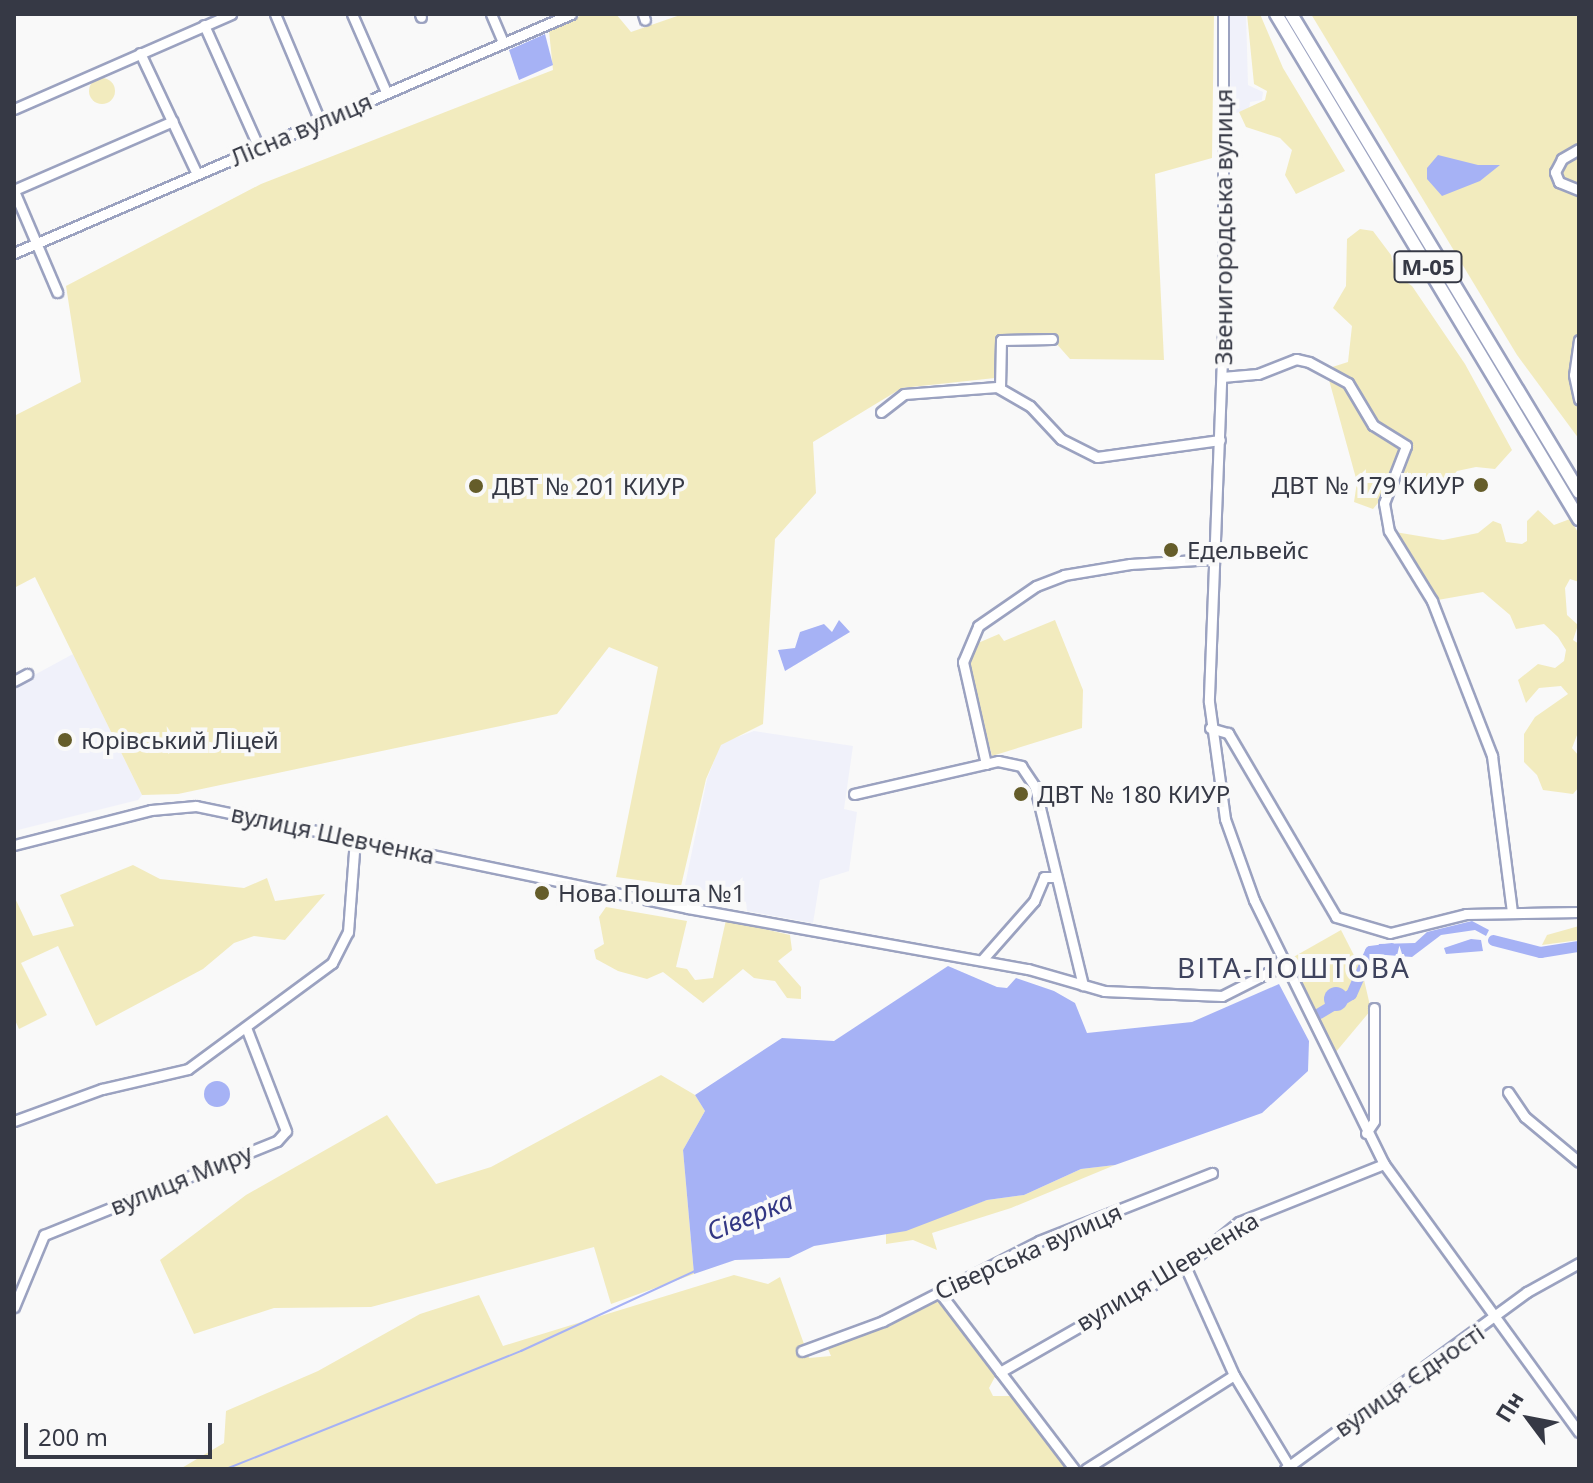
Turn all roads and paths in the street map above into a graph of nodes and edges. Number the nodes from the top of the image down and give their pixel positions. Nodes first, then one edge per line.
1 (231, 14) edge
2 (275, 14) edge
3 (352, 14) edge
4 (491, 14) edge
5 (1223, 14) edge
6 (1276, 14) edge
7 (1291, 14) edge
8 (566, 15) edge
9 (204, 25) junction
10 (503, 42) junction
11 (140, 53) junction
12 (386, 92) junction
13 (14, 109) edge
14 (173, 121) junction
15 (320, 121) junction
16 (258, 146) junction
17 (1579, 149) edge
18 (197, 174) junction
19 (14, 190) edge
20 (1579, 190) edge
21 (38, 243) junction
22 (14, 253) edge
23 (57, 292) dead end
24 (1052, 339) dead end
25 (1579, 340) edge
26 (1222, 377) junction
27 (1000, 388) junction
28 (1579, 399) edge
29 (881, 412) dead end
30 (1220, 440) junction
31 (1565, 467) junction
32 (1579, 475) edge
33 (1579, 492) edge
34 (1579, 519) edge
35 (1214, 559) junction
36 (27, 674) dead end
37 (14, 681) edge
38 (1210, 728) junction
39 (986, 764) junction
40 (854, 794) dead end
41 (355, 838) junction
42 (14, 845) edge
43 (1055, 877) junction
44 (1579, 912) edge
45 (1512, 913) junction
46 (982, 960) junction
47 (1285, 964) junction
48 (1083, 985) junction
49 (1374, 1008) dead end
50 (247, 1030) junction
51 (1508, 1092) dead end
52 (14, 1121) edge
53 (1366, 1133) junction
54 (1579, 1162) edge
55 (1384, 1164) junction
56 (1212, 1173) dead end
57 (1579, 1263) edge
58 (1185, 1266) junction
59 (940, 1293) junction
60 (14, 1307) edge
61 (1494, 1319) junction
62 (802, 1351) dead end
63 (1000, 1372) junction
64 (1234, 1375) junction
65 (1579, 1432) edge
66 (1287, 1468) edge
67 (1074, 1469) edge
68 (1086, 1469) edge

1 - 9 street
2 - 15 street
3 - 12 street
4 - 10 street
5 - 26 street, Звенигородська вулиця
6 - 34 highway, М-05
7 - 31 highway, М-05
8 - 10 street, Лісна вулиця
9 - 11 street
9 - 16 street
10 - 12 street, Лісна вулиця
11 - 13 street
11 - 14 street
12 - 15 street, Лісна вулиця
14 - 18 street
14 - 19 street
15 - 16 street, Лісна вулиця
16 - 18 street, Лісна вулиця
17 - 20 street
18 - 21 street, Лісна вулиця
19 - 21 street
21 - 22 street, Лісна вулиця
21 - 23 street
24 - 27 street
25 - 28 street
26 - 30 street, Звенигородська вулиця
26 - 45 street
27 - 29 street
27 - 30 street
30 - 35 street, Звенигородська вулиця
31 - 32 street
31 - 33 highway, М-05
35 - 38 street, Звенигородська вулиця
35 - 39 street
36 - 37 street
38 - 45 street
38 - 47 street, Звенигородська вулиця
39 - 40 street
39 - 43 street
41 - 42 street, вулиця Шевченка
41 - 46 street, вулиця Шевченка
41 - 50 street
43 - 46 street
43 - 48 street
44 - 45 street
46 - 48 street, вулиця Шевченка
47 - 48 street, вулиця Шевченка
47 - 53 street, Звенигородська вулиця
49 - 53 street
50 - 52 street
50 - 60 street, вулиця Миру
51 - 54 street
53 - 55 street, Звенигородська вулиця
55 - 58 street, вулиця Шевченка
55 - 61 street, Звенигородська вулиця
56 - 59 street, Сіверська вулиця
57 - 61 street, вулиця Єдності
58 - 63 street, вулиця Шевченка
58 - 64 street
59 - 62 street, Сіверська вулиця
59 - 63 street
61 - 65 street, Звенигородська вулиця
61 - 66 street, вулиця Єдності
63 - 67 street
64 - 66 street
64 - 68 street

